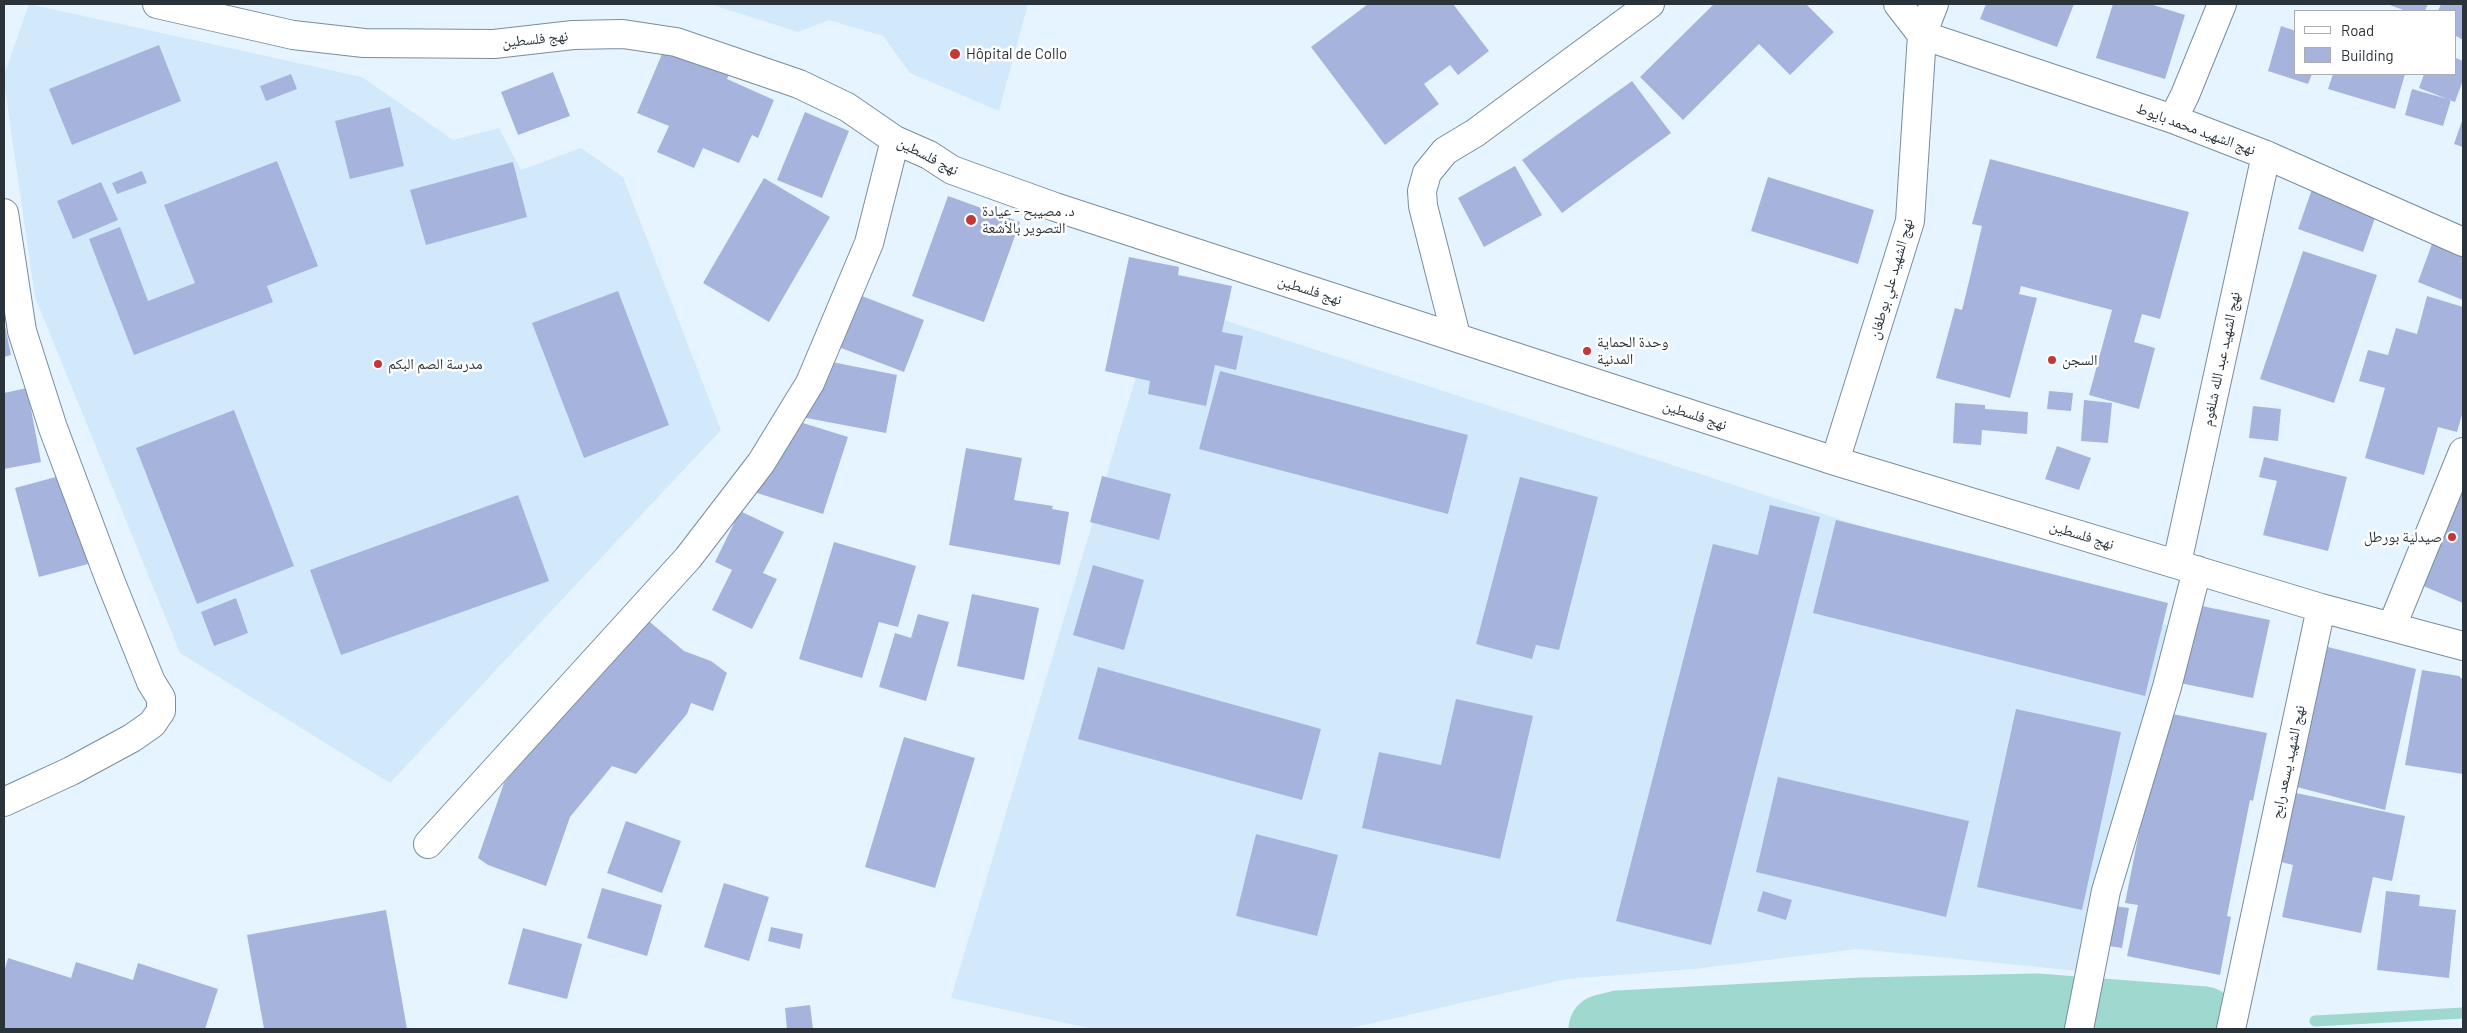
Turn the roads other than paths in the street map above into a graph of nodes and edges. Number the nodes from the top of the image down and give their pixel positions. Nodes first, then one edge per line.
1 (157, 4) edge
2 (1650, 4) edge
3 (1898, 4) edge
4 (1934, 4) edge
5 (2222, 4) edge
6 (1922, 35) junction
7 (2173, 119) junction
8 (895, 140) junction
9 (2266, 155) junction
10 (4, 213) edge
11 (2463, 242) edge
12 (1456, 336) junction
13 (2463, 452) edge
14 (1835, 461) junction
15 (2187, 566) junction
16 (2321, 608) junction
17 (2392, 626) junction
18 (2463, 646) edge
19 (4, 802) edge
20 (428, 844) dead end
21 (2081, 1018) edge
22 (2231, 1029) edge

1 - 8 street, نهج فلسطين
2 - 12 street
3 - 6 street
4 - 6 street, نهج الشهيد علي بوطغان
5 - 7 street
6 - 7 street, نهج الشهيد محمد بايوط
6 - 14 street, نهج الشهيد علي بوطغان
7 - 9 street, نهج الشهيد محمد بايوط
8 - 12 street, نهج فلسطين
8 - 20 street
9 - 11 street, نهج الشهيد محمد بايوط
9 - 15 street, نهج الشهيد عبد الله شلغوم
10 - 19 street
12 - 14 street, نهج فلسطين
13 - 17 street
14 - 15 street, نهج فلسطين
15 - 16 street, نهج فلسطين
15 - 21 street, نهج الشهيد عبد الله شلغوم
16 - 17 street, نهج فلسطين
16 - 22 street, نهج الشهيد يسعد رابح
17 - 18 street, نهج فلسطين

